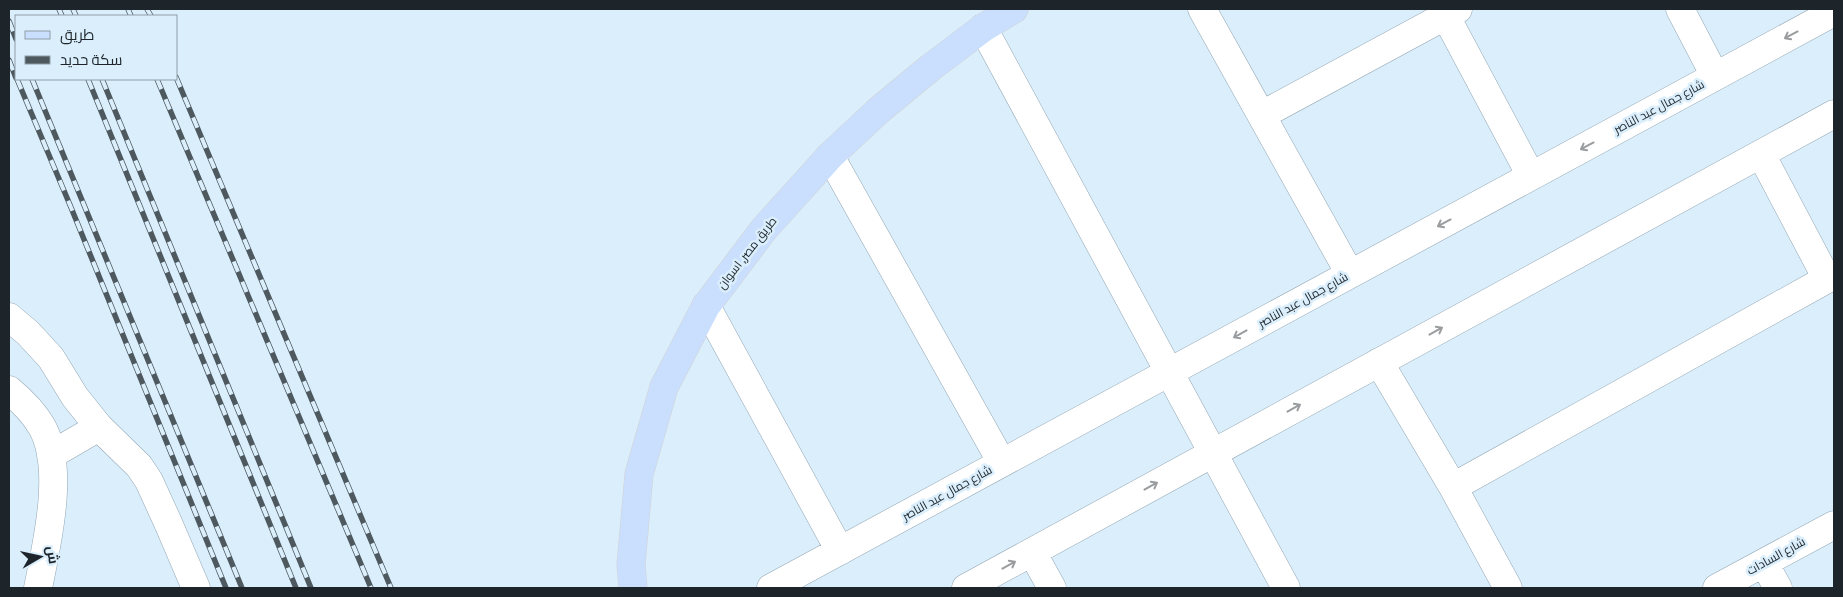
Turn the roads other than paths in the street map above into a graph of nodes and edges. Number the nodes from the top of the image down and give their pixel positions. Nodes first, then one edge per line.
1 (1014, 9) edge
2 (1202, 9) edge
3 (1680, 9) edge
4 (1449, 11) edge
5 (1834, 12) edge
6 (983, 28) junction
7 (1715, 76) junction
8 (1834, 114) edge
9 (1262, 115) junction
10 (1761, 154) junction
11 (830, 156) junction
12 (1532, 176) junction
13 (1350, 274) junction
14 (1831, 285) edge
15 (706, 306) junction
16 (9, 316) edge
17 (1379, 362) junction
18 (1170, 372) junction
19 (11, 397) edge
20 (99, 427) junction
21 (1213, 452) junction
22 (51, 455) junction
23 (1002, 462) junction
24 (1453, 487) junction
25 (1834, 525) edge
26 (840, 551) junction
27 (1032, 552) junction
28 (1764, 563) junction
29 (38, 588) edge
30 (196, 588) edge
31 (633, 588) edge
32 (771, 588) edge
33 (966, 588) edge
34 (1052, 588) edge
35 (1286, 588) edge
36 (1508, 588) edge
37 (1717, 588) edge
38 (1778, 588) edge

1 - 6 main road, طريق مصر, اسوان
2 - 9 street
3 - 7 street
4 - 9 street
4 - 12 street
5 -> 7 street, شارع جمال عبد الناصر
6 - 11 main road, طريق مصر, اسوان
6 - 18 street
7 -> 12 street, شارع جمال عبد الناصر
8 - 10 street
9 - 13 street
10 - 14 street
17 -> 10 street
11 - 15 main road, طريق مصر, اسوان
11 - 23 street
12 -> 13 street, شارع جمال عبد الناصر
13 -> 18 street, شارع جمال عبد الناصر
14 - 24 street
15 - 26 street
15 - 31 main road, طريق مصر, اسوان
16 - 20 street
21 -> 17 street
17 - 24 street
18 - 21 street
18 - 23 street, شارع جمال عبد الناصر
19 - 22 street
20 - 22 street
20 - 30 street
27 -> 21 street
21 - 35 street
22 - 29 street
23 - 26 street, شارع جمال عبد الناصر
24 - 36 street
25 - 28 street, شارع السادات
26 - 32 street, شارع جمال عبد الناصر
33 -> 27 street
27 - 34 street
28 - 37 street, شارع السادات
28 - 38 street

